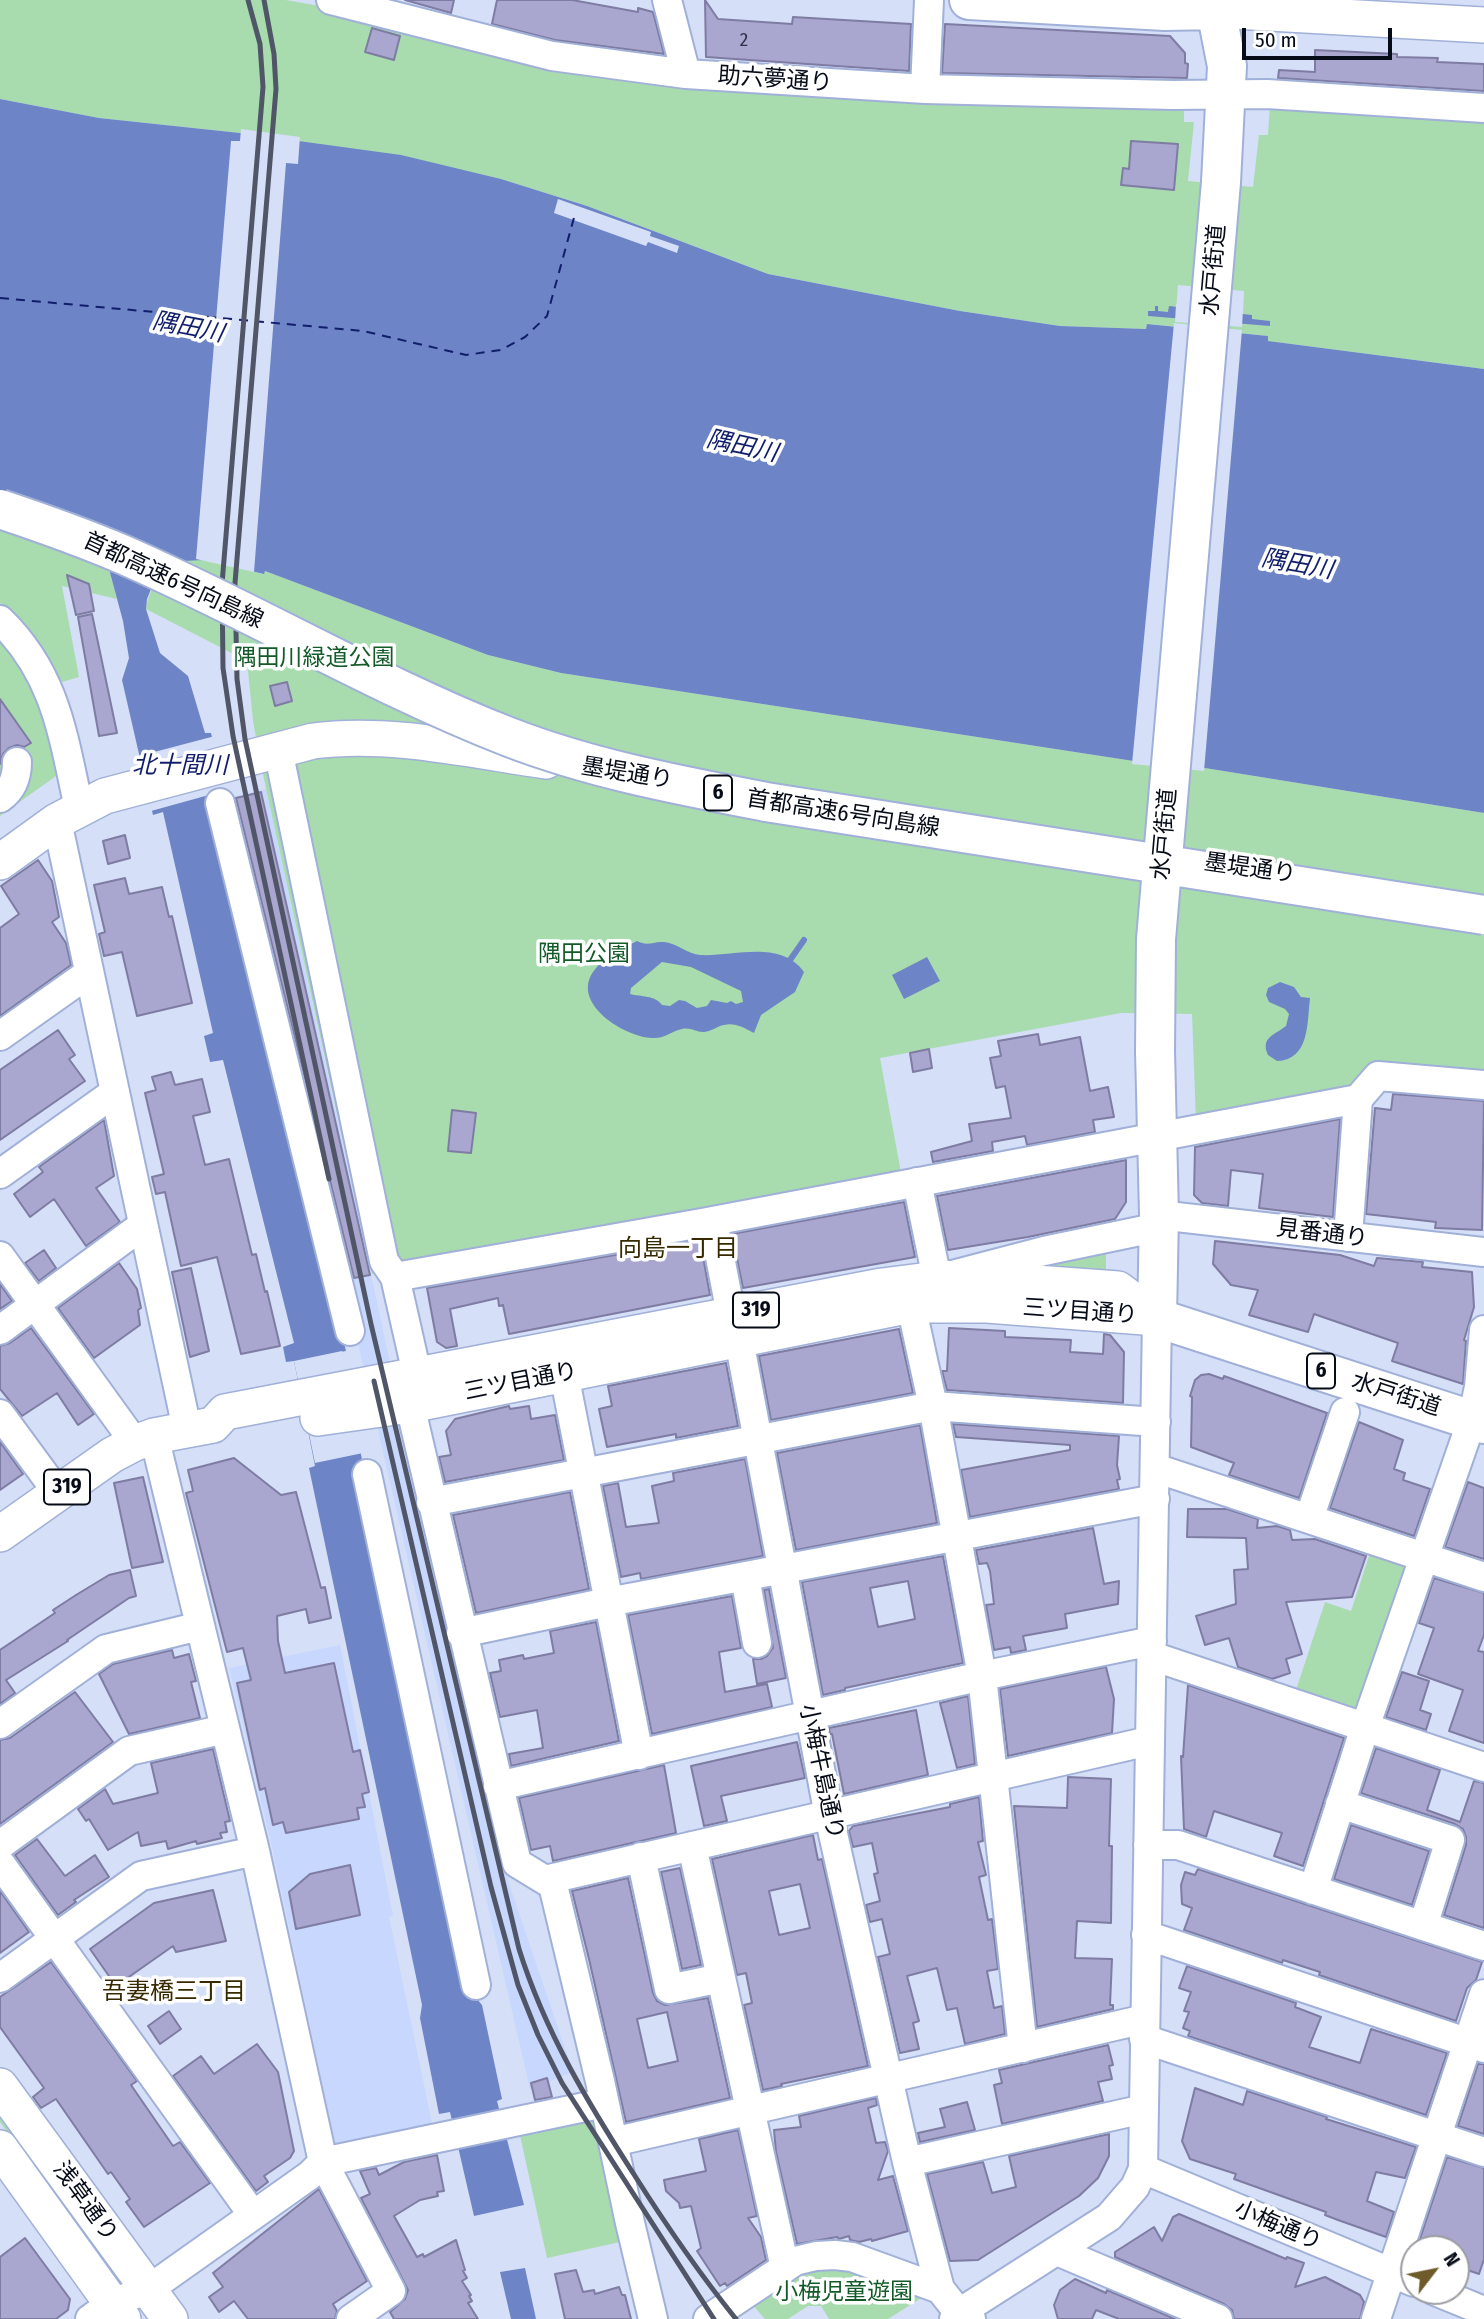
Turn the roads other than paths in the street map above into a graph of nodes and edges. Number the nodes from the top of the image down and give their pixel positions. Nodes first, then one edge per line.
1 (335, 0) edge
2 (667, 0) edge
3 (929, 0) edge
4 (969, 0) edge
5 (1253, 0) edge
6 (1214, 5) edge
7 (1303, 15) junction
8 (1484, 25) edge
9 (686, 74) junction
10 (925, 89) junction
11 (1226, 93) junction
12 (1484, 108) edge
13 (0, 509) edge
14 (0, 536) edge
15 (0, 620) edge
16 (278, 750) junction
17 (17, 761) dead end
18 (0, 798) edge
19 (220, 803) dead end
20 (68, 815) junction
21 (0, 862) edge
22 (1484, 900) edge
23 (1484, 915) edge
24 (1484, 940) edge
25 (89, 973) junction
26 (0, 1036) edge
27 (1484, 1085) edge
28 (116, 1092) junction
29 (1358, 1100) junction
30 (1157, 1138) junction
31 (0, 1174) edge
32 (917, 1182) junction
33 (713, 1221) junction
34 (1159, 1221) junction
35 (143, 1225) junction
36 (1348, 1237) junction
37 (1484, 1252) edge
38 (0, 1256) edge
39 (395, 1278) junction
40 (937, 1279) junction
41 (35, 1305) junction
42 (911, 1305) junction
43 (1157, 1318) junction
44 (735, 1327) junction
45 (0, 1330) edge
46 (1484, 1330) edge
47 (349, 1331) dead end
48 (564, 1374) junction
49 (414, 1389) junction
50 (933, 1406) junction
51 (1345, 1412) dead end
52 (0, 1414) edge
53 (1156, 1422) junction
54 (1478, 1422) edge
55 (172, 1433) junction
56 (757, 1440) junction
57 (1155, 1468) junction
58 (367, 1474) dead end
59 (583, 1474) junction
60 (58, 1493) junction
61 (1155, 1499) junction
62 (431, 1502) junction
63 (1309, 1519) junction
64 (0, 1534) edge
65 (956, 1537) junction
66 (1425, 1558) junction
67 (781, 1571) junction
68 (745, 1577) junction
69 (1484, 1577) edge
70 (608, 1602) junction
71 (200, 1626) junction
72 (461, 1633) junction
73 (757, 1643) dead end
74 (1152, 1648) junction
75 (982, 1676) junction
76 (809, 1717) junction
77 (0, 1724) edge
78 (1365, 1727) junction
79 (225, 1729) junction
80 (1149, 1741) junction
81 (639, 1755) junction
82 (1484, 1767) edge
83 (993, 1778) junction
84 (498, 1786) junction
85 (1340, 1804) junction
86 (829, 1816) junction
87 (0, 1845) edge
88 (1147, 1845) junction
89 (692, 1846) junction
90 (255, 1851) junction
91 (641, 1857) junction
92 (0, 1863) edge
93 (545, 1880) junction
94 (1312, 1890) junction
95 (1423, 1926) junction
96 (1146, 1935) junction
97 (55, 1938) junction
98 (1484, 1946) edge
99 (0, 1978) edge
100 (721, 1978) junction
101 (476, 1985) dead end
102 (1484, 1994) edge
103 (1144, 2029) junction
104 (1476, 2045) edge
105 (1023, 2048) junction
106 (890, 2078) junction
107 (0, 2086) edge
108 (604, 2103) junction
109 (750, 2109) junction
110 (1144, 2109) junction
111 (1436, 2136) junction
112 (612, 2142) junction
113 (0, 2148) edge
114 (1484, 2152) edge
115 (323, 2162) junction
116 (907, 2162) junction
117 (1143, 2169) junction
118 (253, 2215) junction
119 (1412, 2235) edge
120 (1057, 2251) junction
121 (785, 2267) junction
122 (1400, 2277) edge
123 (1400, 2281) edge
124 (149, 2289) junction
125 (940, 2289) junction
126 (108, 2314) edge
127 (956, 2318) edge
128 (170, 2319) edge
129 (351, 2319) edge
130 (653, 2319) edge
131 (708, 2319) edge
132 (1218, 2319) edge
133 (1376, 2319) edge

1 - 9 street, 助六夢通り
2 - 9 street
3 - 10 street
4 - 6 highway
5 - 6 main road
5 - 7 main road
6 - 7 main road
6 - 11 highway, 水戸街道
7 - 8 main road
9 - 10 street, 助六夢通り
10 - 11 street, 助六夢通り
11 - 12 street, 助六夢通り
11 - 30 highway, 水戸街道, bridge
13 - 23 highway, 首都高速6号向島線 / 6, bridge
14 - 24 highway, 首都高速6号向島線 / 6
15 - 20 street
16 - 20 main road, 墨堤通り
16 - 22 main road, 墨堤通り
16 - 39 street
17 - 18 street
19 - 47 street
20 - 21 main road, 墨堤通り
20 - 25 street
25 - 26 street
25 - 28 street
27 - 29 street
28 - 31 street
28 - 35 street
29 - 30 street
29 - 36 street
30 - 32 street
30 - 34 highway, 水戸街道
32 - 33 street
32 - 40 street
33 - 39 street
33 - 44 street, 小梅牛島通り
34 - 36 street, 見番通り
34 - 40 street, 見番通り
34 - 43 highway, 水戸街道
35 - 41 street
35 - 55 street
36 - 37 street, 見番通り
38 - 41 street
39 - 49 street
40 - 43 main road, 三ツ目通り / 319
40 - 44 main road, 三ツ目通り / 319
41 - 45 street
41 - 55 street
42 - 43 main road, 三ツ目通り / 319
42 - 44 main road, 三ツ目通り / 319
42 - 50 street
43 - 53 street
43 - 54 highway, 水戸街道 / 6
44 - 48 main road, 三ツ目通り / 319
44 - 49 main road, 三ツ目通り / 319
44 - 56 street, 小梅牛島通り
46 - 54 street
48 - 49 main road, 三ツ目通り / 319
48 - 59 street
49 - 55 main road, 三ツ目通り / 319
49 - 62 street
50 - 53 street
50 - 56 street
50 - 65 street
51 - 63 street
52 - 60 street
53 - 57 street
54 - 66 street
55 - 60 main road, 319
55 - 71 street
56 - 59 street
56 - 67 street, 小梅牛島通り
57 - 61 street
57 - 63 street
58 - 101 street
59 - 62 street
59 - 70 street
60 - 64 main road, 319
61 - 65 street
61 - 74 street
62 - 72 street
63 - 66 street
65 - 67 street
65 - 75 street
66 - 69 street
66 - 78 street
67 - 68 street
67 - 76 street, 小梅牛島通り
68 - 70 street
68 - 73 street
70 - 72 street
70 - 81 street
71 - 77 street
71 - 79 street
72 - 84 street
74 - 75 street
74 - 78 street
74 - 80 street
75 - 76 street
75 - 83 street
76 - 81 street
76 - 86 street, 小梅牛島通り
78 - 82 street
78 - 85 street
79 - 87 street
79 - 90 street
80 - 83 street
80 - 88 street
81 - 84 street
83 - 86 street
83 - 105 street
84 - 93 street
85 - 94 street
85 - 95 street
86 - 89 street
86 - 106 street, 小梅牛島通り
88 - 94 street
88 - 96 street
89 - 91 street
89 - 100 street
90 - 97 street
90 - 115 street
91 - 93 street
91 - 100 street
92 - 97 street
93 - 108 street
94 - 95 street
95 - 98 street
96 - 103 street
96 - 104 street
97 - 99 street
97 - 118 street
100 - 109 street
102 - 104 street
103 - 105 street
103 - 110 street
103 - 111 street
104 - 111 street
105 - 106 street
106 - 109 street
106 - 116 street, 小梅牛島通り
107 - 124 main road, 浅草通り
108 - 112 street
108 - 115 street
109 - 112 street
109 - 121 street
110 - 116 street
110 - 117 street
111 - 114 street
111 - 119 street
112 - 130 street
113 - 126 main road, 浅草通り
115 - 118 street
115 - 129 street
116 - 125 street, 小梅牛島通り
117 - 120 street
117 - 122 street, 小梅通り
118 - 124 street
120 - 127 street
120 - 132 street
121 - 125 street
121 - 131 street
123 - 133 street
124 - 126 street
124 - 128 main road, 浅草通り
125 - 127 street, 小梅牛島通り

